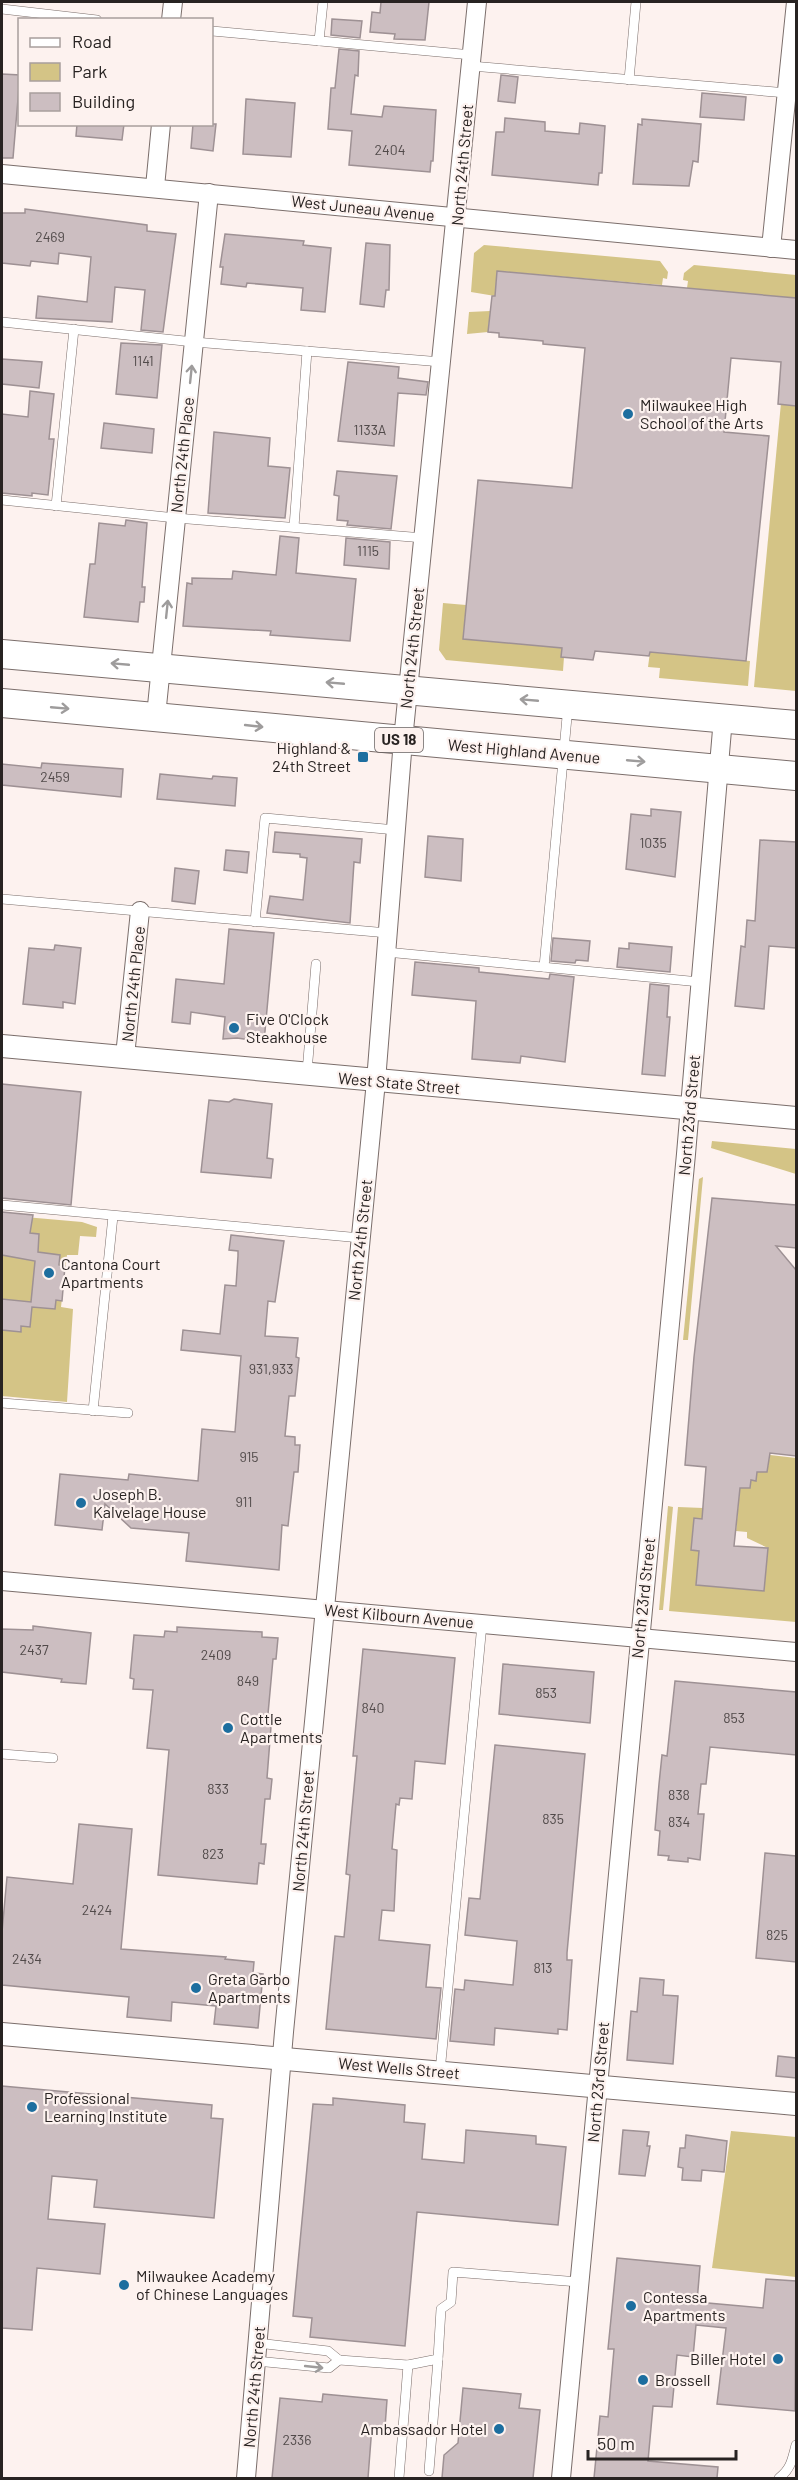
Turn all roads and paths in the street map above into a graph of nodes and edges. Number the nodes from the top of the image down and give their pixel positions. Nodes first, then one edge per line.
1 (33, 2) edge
2 (172, 2) edge
3 (323, 2) edge
4 (477, 2) edge
5 (636, 2) edge
6 (796, 2) edge
7 (2, 9) edge
8 (33, 13) junction
9 (79, 18) edge
10 (171, 18) edge
11 (213, 31) edge
12 (319, 41) junction
13 (471, 60) junction
14 (629, 80) junction
15 (788, 93) junction
16 (161, 126) edge
17 (2, 174) edge
18 (155, 187) junction
19 (209, 193) junction
20 (457, 218) junction
21 (771, 248) junction
22 (796, 250) edge
23 (2, 322) edge
24 (75, 329) junction
25 (194, 342) junction
26 (307, 351) junction
27 (442, 362) junction
28 (2, 500) edge
29 (56, 506) junction
30 (176, 518) junction
31 (294, 527) junction
32 (424, 538) junction
33 (2, 654) edge
34 (161, 668) junction
35 (408, 689) junction
36 (2, 703) edge
37 (568, 704) junction
38 (156, 716) junction
39 (723, 718) junction
40 (796, 725) edge
41 (403, 740) junction
42 (564, 754) junction
43 (719, 768) junction
44 (796, 776) edge
45 (396, 830) junction
46 (2, 898) edge
47 (140, 911) junction
48 (255, 922) junction
49 (387, 933) junction
50 (386, 952) junction
51 (316, 964) dead end
52 (544, 967) junction
53 (700, 981) junction
54 (2, 1046) edge
55 (125, 1056) junction
56 (306, 1074) junction
57 (376, 1081) junction
58 (690, 1109) junction
59 (796, 1118) edge
60 (2, 1205) edge
61 (113, 1216) junction
62 (361, 1238) junction
63 (2, 1403) edge
64 (93, 1411) junction
65 (128, 1413) dead end
66 (2, 1581) edge
67 (324, 1610) junction
68 (482, 1624) junction
69 (640, 1638) junction
70 (796, 1652) edge
71 (2, 1754) edge
72 (53, 1758) dead end
73 (2, 2034) edge
74 (282, 2058) junction
75 (440, 2072) junction
76 (597, 2086) junction
77 (796, 2104) edge
78 (579, 2282) junction
79 (257, 2352) junction
80 (438, 2359) junction
81 (339, 2360) junction
82 (408, 2365) junction
83 (795, 2445) edge
84 (429, 2471) dead end
85 (246, 2478) edge
86 (399, 2478) edge
87 (561, 2478) edge
88 (779, 2478) edge

1 - 8 lane
2 - 10 street
3 - 12 lane
4 - 13 street, North 24th Street
5 - 14 lane
6 - 15 street
7 - 8 lane
8 - 9 lane
11 - 12 lane
12 - 13 lane
13 - 14 lane
13 - 20 street, North 24th Street
14 - 15 lane
15 - 21 street
16 - 18 street
17 - 18 street, West Juneau Avenue
18 - 19 street, West Juneau Avenue
19 - 20 street, West Juneau Avenue
19 - 25 street, North 24th Place
20 - 21 street, West Juneau Avenue
20 - 27 street, North 24th Street
21 - 22 street, West Juneau Avenue
23 - 24 lane
24 - 25 lane
24 - 29 lane
25 - 26 lane
30 -> 25 street, North 24th Place
26 - 27 lane
26 - 31 lane
27 - 32 street, North 24th Street
28 - 29 lane
29 - 30 lane
30 - 31 lane
34 -> 30 street, North 24th Place
31 - 32 lane
32 - 35 street, North 24th Street
34 -> 33 main road
35 -> 34 main road
34 - 38 street, North 24th Place
37 -> 35 main road
35 - 41 street, North 24th Street
36 -> 38 main road, West Highland Avenue / US 18
37 - 39 main road
37 - 42 lane
38 -> 41 main road, West Highland Avenue / US 18
39 - 40 main road
39 - 43 street, North 23rd Street
41 - 42 main road, West Highland Avenue / US 18
41 - 45 street, North 24th Street
42 -> 43 main road, West Highland Avenue / US 18
42 - 52 lane
43 - 44 main road, West Highland Avenue / US 18
43 - 53 street, North 23rd Street
45 - 48 lane
45 - 49 street, North 24th Street
46 - 47 lane
47 - 48 lane
47 - 55 street, North 24th Place
48 - 49 lane
49 - 50 street, North 24th Street
50 - 52 lane
50 - 57 street, North 24th Street
51 - 56 lane
52 - 53 lane
53 - 58 street, North 23rd Street
54 - 55 street, West State Street
55 - 56 street, West State Street
56 - 57 street, West State Street
57 - 58 street, West State Street
57 - 62 street, North 24th Street
58 - 59 street, West State Street
58 - 69 street, North 23rd Street
60 - 61 lane
61 - 62 lane
61 - 64 lane
62 - 67 street, North 24th Street
63 - 64 lane
64 - 65 lane
66 - 67 street, West Kilbourn Avenue
67 - 68 street, West Kilbourn Avenue
67 - 74 street, North 24th Street
68 - 69 street, West Kilbourn Avenue
68 - 75 lane
69 - 70 street, West Kilbourn Avenue
69 - 76 street, North 23rd Street
71 - 72 lane
73 - 74 street, West Wells Street
74 - 75 street, West Wells Street
74 - 79 street, North 24th Street
75 - 76 street, West Wells Street
76 - 77 street, West Wells Street
76 - 78 street, North 23rd Street
78 - 80 lane
78 - 87 street, North 23rd Street
79 - 81 lane
79 -> 81 lane
79 - 85 street, North 24th Street
80 - 82 lane
80 - 84 lane
81 - 82 lane
82 - 86 lane
83 - 88 lane

